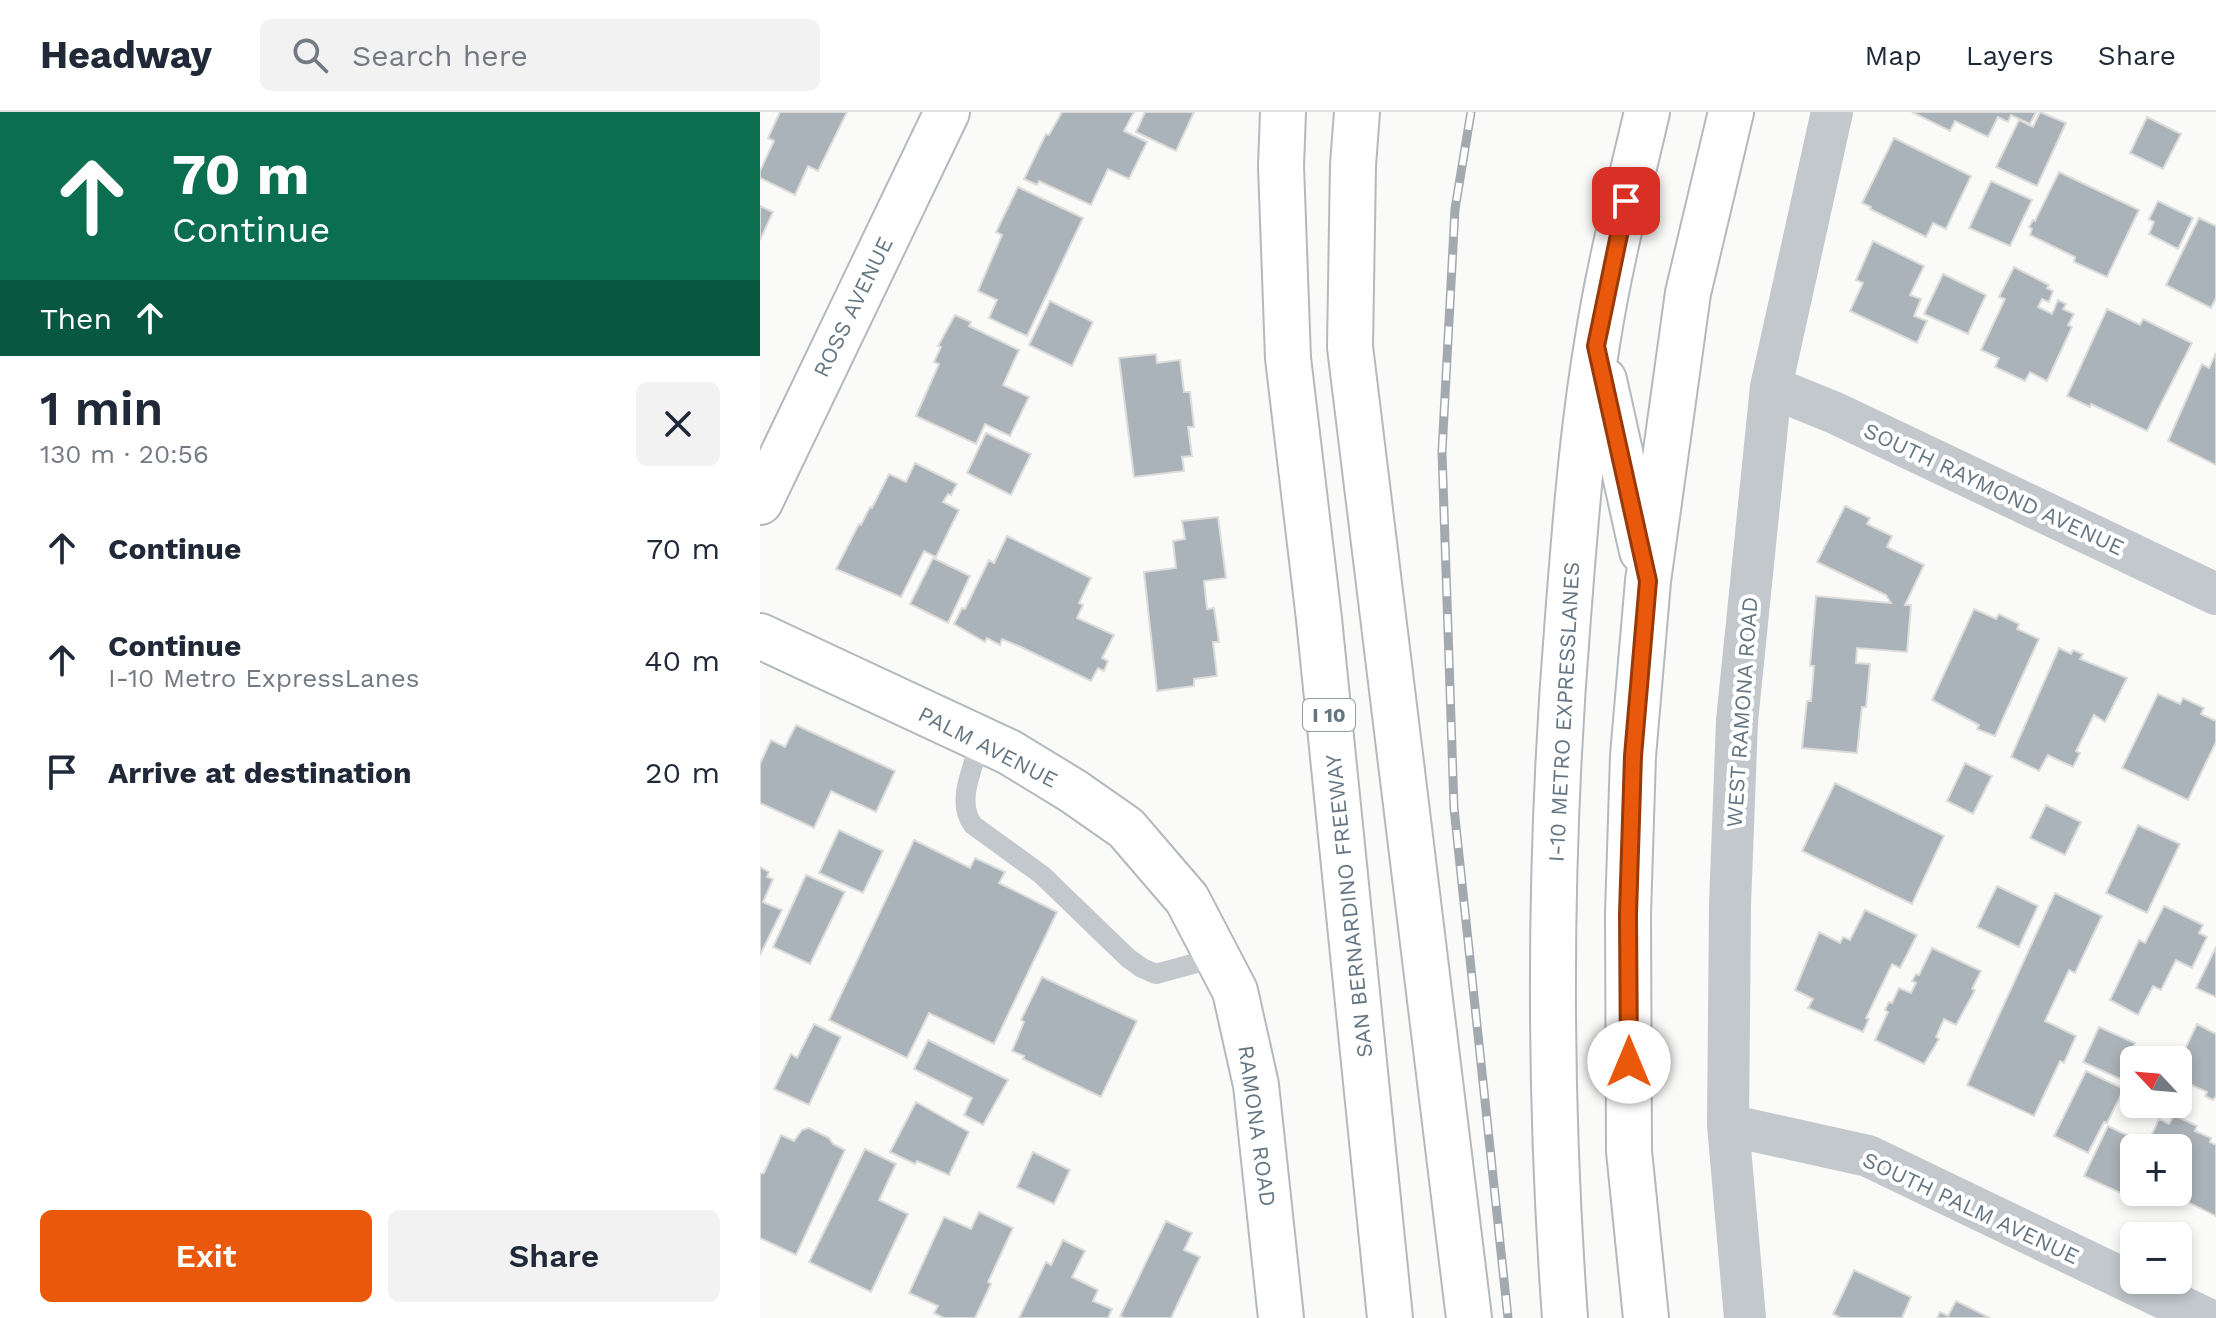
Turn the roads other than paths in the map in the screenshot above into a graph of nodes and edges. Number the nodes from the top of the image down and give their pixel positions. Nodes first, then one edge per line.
1 (947, 112) edge
2 (1283, 112) edge
3 (1357, 112) edge
4 (1647, 112) edge
5 (1731, 112) edge
6 (1832, 112) edge
7 (1596, 346) junction
8 (1771, 387) junction
9 (760, 502) edge
10 (1648, 581) junction
11 (2216, 594) edge
12 (760, 636) edge
13 (981, 740) junction
14 (1187, 899) joint
15 (1218, 957) junction
16 (1728, 1125) junction
17 (1281, 1318) edge
18 (1390, 1318) edge
19 (1469, 1318) edge
20 (1565, 1318) edge
21 (1646, 1318) edge
22 (1745, 1318) edge
23 (2205, 1318) edge

1 - 9 main road, ROSS AVENUE
2 - 18 main road, SAN BERNARDINO FREEWAY / I 10
3 - 19 main road
4 - 7 main road, I-10 METRO EXPRESSLANES
5 - 10 main road
6 - 8 street, WEST RAMONA ROAD
7 - 10 main road
7 - 20 main road, I-10 METRO EXPRESSLANES
8 - 11 street, SOUTH RAYMOND AVENUE
8 - 16 street, WEST RAMONA ROAD
10 - 21 main road
12 - 13 main road, PALM AVENUE
13 - 14 main road, PALM AVENUE
13 - 15 lane
14 - 15 main road, RAMONA ROAD
15 - 17 main road, RAMONA ROAD
16 - 22 street, WEST RAMONA ROAD
16 - 23 street, SOUTH PALM AVENUE

